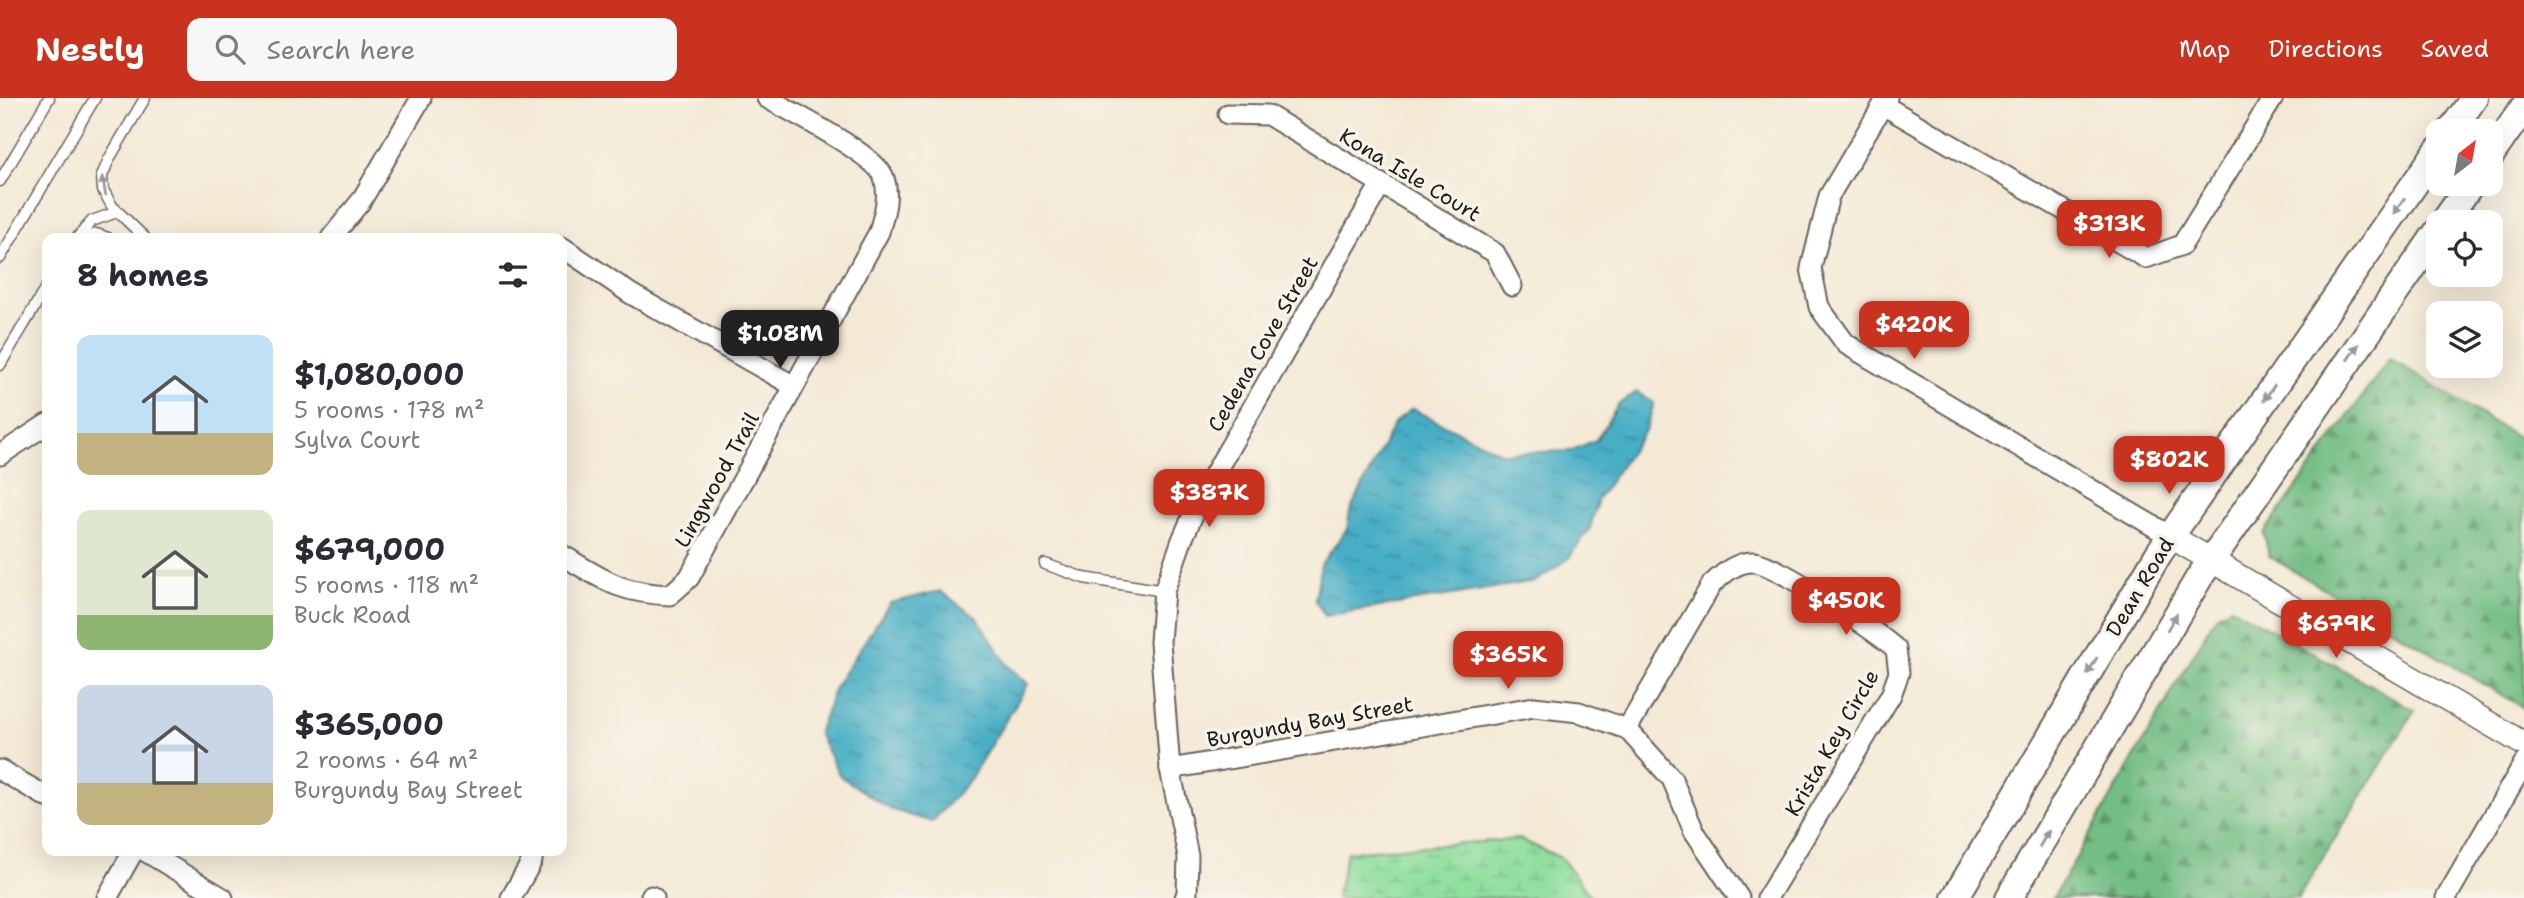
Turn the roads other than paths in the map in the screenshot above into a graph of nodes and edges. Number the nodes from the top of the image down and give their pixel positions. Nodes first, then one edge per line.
1 (49, 98) edge
2 (95, 98) edge
3 (145, 98) edge
4 (421, 98) edge
5 (767, 98) edge
6 (2273, 98) edge
7 (2474, 98) edge
8 (1885, 102) edge
9 (2524, 107) edge
10 (1228, 114) dead end
11 (2459, 119) edge
12 (2503, 137) edge
13 (2426, 167) edge
14 (0, 181) edge
15 (1381, 184) junction
16 (117, 212) junction
17 (81, 233) edge
18 (140, 233) edge
19 (335, 233) edge
20 (2426, 248) edge
21 (567, 250) edge
22 (0, 258) edge
23 (1512, 286) dead end
24 (42, 294) edge
25 (0, 365) edge
26 (794, 386) junction
27 (42, 427) edge
28 (0, 455) edge
29 (2170, 536) junction
30 (567, 558) edge
31 (2210, 560) junction
32 (1045, 564) dead end
33 (1164, 592) junction
34 (1627, 729) junction
35 (2524, 744) edge
36 (2524, 763) edge
37 (1170, 769) junction
38 (0, 770) edge
39 (42, 794) edge
40 (131, 856) edge
41 (152, 856) edge
42 (532, 856) edge
43 (107, 898) edge
44 (223, 898) edge
45 (511, 898) edge
46 (1185, 898) edge
47 (1739, 898) edge
48 (1767, 898) edge
49 (1955, 898) edge
50 (2009, 898) edge
51 (2446, 898) edge

1 - 14 lane
2 - 22 lane
16 -> 3 lane
4 - 19 street
5 - 26 street, Lingwood Trail
6 - 8 street
7 - 11 main road
8 - 29 street
9 - 12 main road
10 - 15 street, Kona Isle Court
13 -> 29 main road, Dean Road
15 - 23 street, Kona Isle Court
15 - 33 street, Cedena Cove Street
16 - 17 lane
16 - 18 lane
31 -> 20 main road
21 - 26 street
24 - 25 lane
26 - 30 street, Lingwood Trail
27 - 28 street
29 - 31 street
29 -> 49 main road, Dean Road
31 - 35 street
50 -> 31 main road
32 - 33 lane
33 - 37 street, Cedena Cove Street
34 - 37 street, Burgundy Bay Street
34 - 47 street, Burgundy Bay Street
34 - 48 street, Krista Key Circle
36 - 51 street
37 - 46 street, Cedena Cove Street
38 - 39 street
40 - 43 street
41 - 44 street
42 - 45 street

